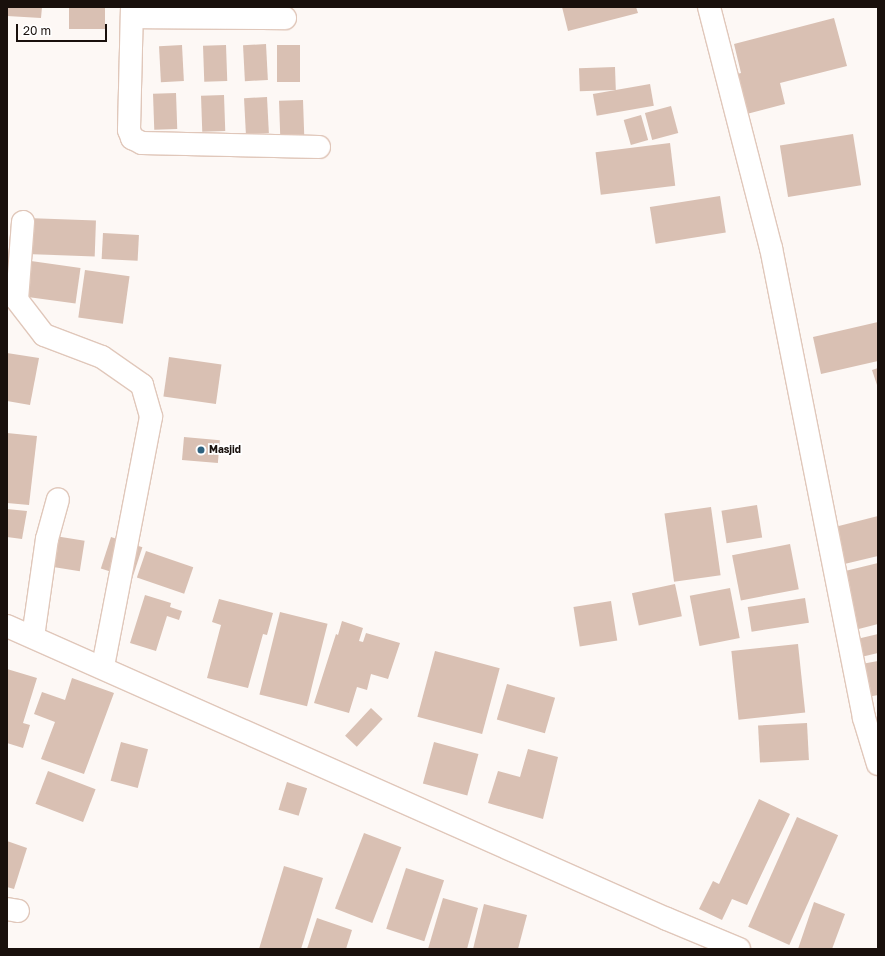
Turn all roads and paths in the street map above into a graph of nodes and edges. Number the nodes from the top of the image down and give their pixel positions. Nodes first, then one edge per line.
1 (709, 7) edge
2 (132, 12) edge
3 (285, 18) dead end
4 (320, 147) dead end
5 (23, 222) dead end
6 (58, 499) dead end
7 (7, 626) edge
8 (32, 636) junction
9 (103, 668) junction
10 (878, 764) edge
11 (739, 949) edge

1 - 10 street
2 - 3 street
2 - 4 street
5 - 9 street
6 - 8 street
7 - 8 street
8 - 9 street
9 - 11 street

